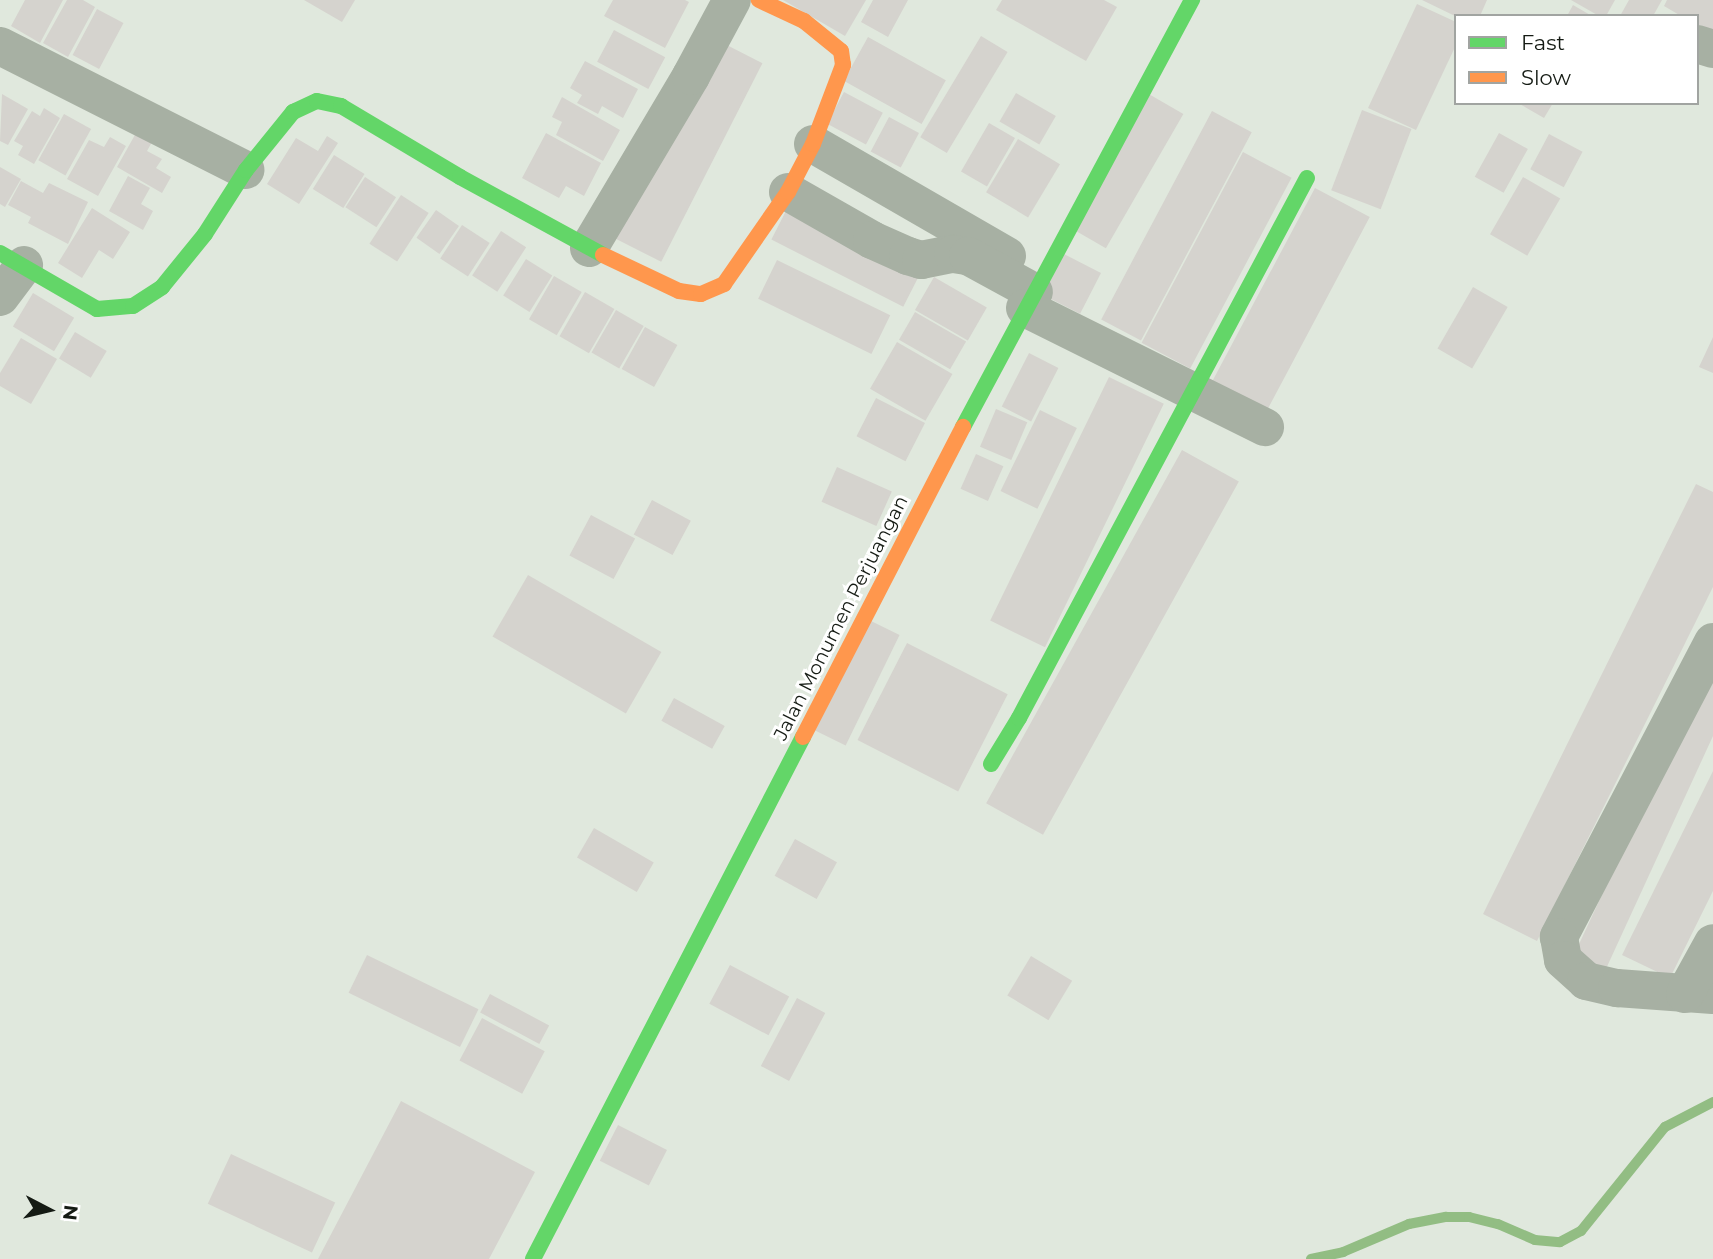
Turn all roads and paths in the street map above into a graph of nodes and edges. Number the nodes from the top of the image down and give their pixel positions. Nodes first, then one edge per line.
1 (732, 0) edge
2 (759, 0) edge
3 (1192, 0) edge
4 (0, 46) edge
5 (813, 144) junction
6 (246, 170) junction
7 (1307, 178) dead end
8 (788, 192) junction
9 (589, 248) junction
10 (12, 259) edge
11 (1033, 293) junction
12 (0, 298) edge
13 (1193, 392) junction
14 (1265, 427) dead end
15 (1713, 642) edge
16 (991, 764) dead end
17 (1713, 943) edge
18 (1699, 995) edge
19 (533, 1259) edge

1 - 9 street
2 - 5 street
3 - 11 street, Jalan Monumen Perjuangan
4 - 6 street
5 - 8 street
5 - 11 street
6 - 9 street
6 - 10 street
7 - 13 street
8 - 9 street
8 - 11 street
10 - 12 street
11 - 13 street
11 - 19 street, Jalan Monumen Perjuangan
13 - 14 street
13 - 16 street
15 - 18 street
17 - 18 street

